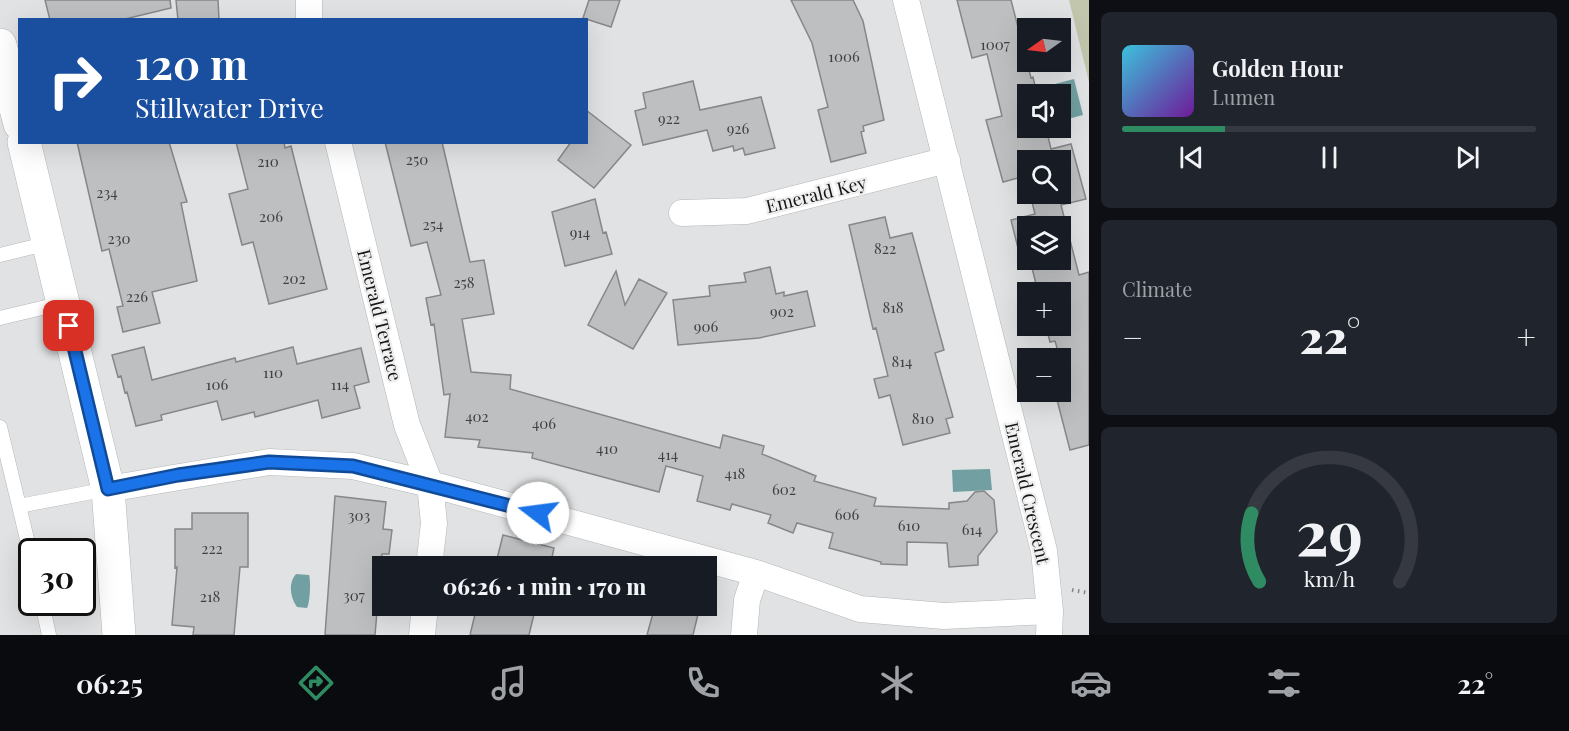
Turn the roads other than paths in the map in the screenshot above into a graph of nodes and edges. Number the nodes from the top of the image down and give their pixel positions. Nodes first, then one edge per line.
1 (309, 0) edge
2 (906, 0) edge
3 (309, 18) edge
4 (0, 45) edge
5 (18, 116) edge
6 (24, 144) edge
7 (338, 144) edge
8 (947, 160) junction
9 (682, 213) dead end
10 (49, 243) junction
11 (0, 255) edge
12 (63, 303) junction
13 (0, 318) edge
14 (0, 427) edge
15 (430, 484) junction
16 (108, 489) junction
17 (19, 506) junction
18 (27, 538) edge
19 (430, 556) edge
20 (756, 573) junction
21 (45, 616) edge
22 (424, 616) edge
23 (1049, 623) edge
24 (50, 635) edge
25 (119, 635) edge
26 (422, 635) edge
27 (744, 635) edge

1 - 3 street
2 - 8 street, Emerald Crescent
4 - 5 street
6 - 10 street
7 - 15 street, Emerald Terrace
8 - 9 street, Emerald Key
8 - 23 street, Emerald Crescent
10 - 11 lane
10 - 12 street
12 - 13 lane
12 - 16 street
14 - 17 lane
15 - 16 street, Emerald Crescent
15 - 19 street, Emerald Terrace
15 - 20 street, Emerald Crescent
16 - 17 lane
16 - 25 street
17 - 18 lane
20 - 23 street, Emerald Crescent
20 - 27 street
21 - 24 lane
22 - 26 street

